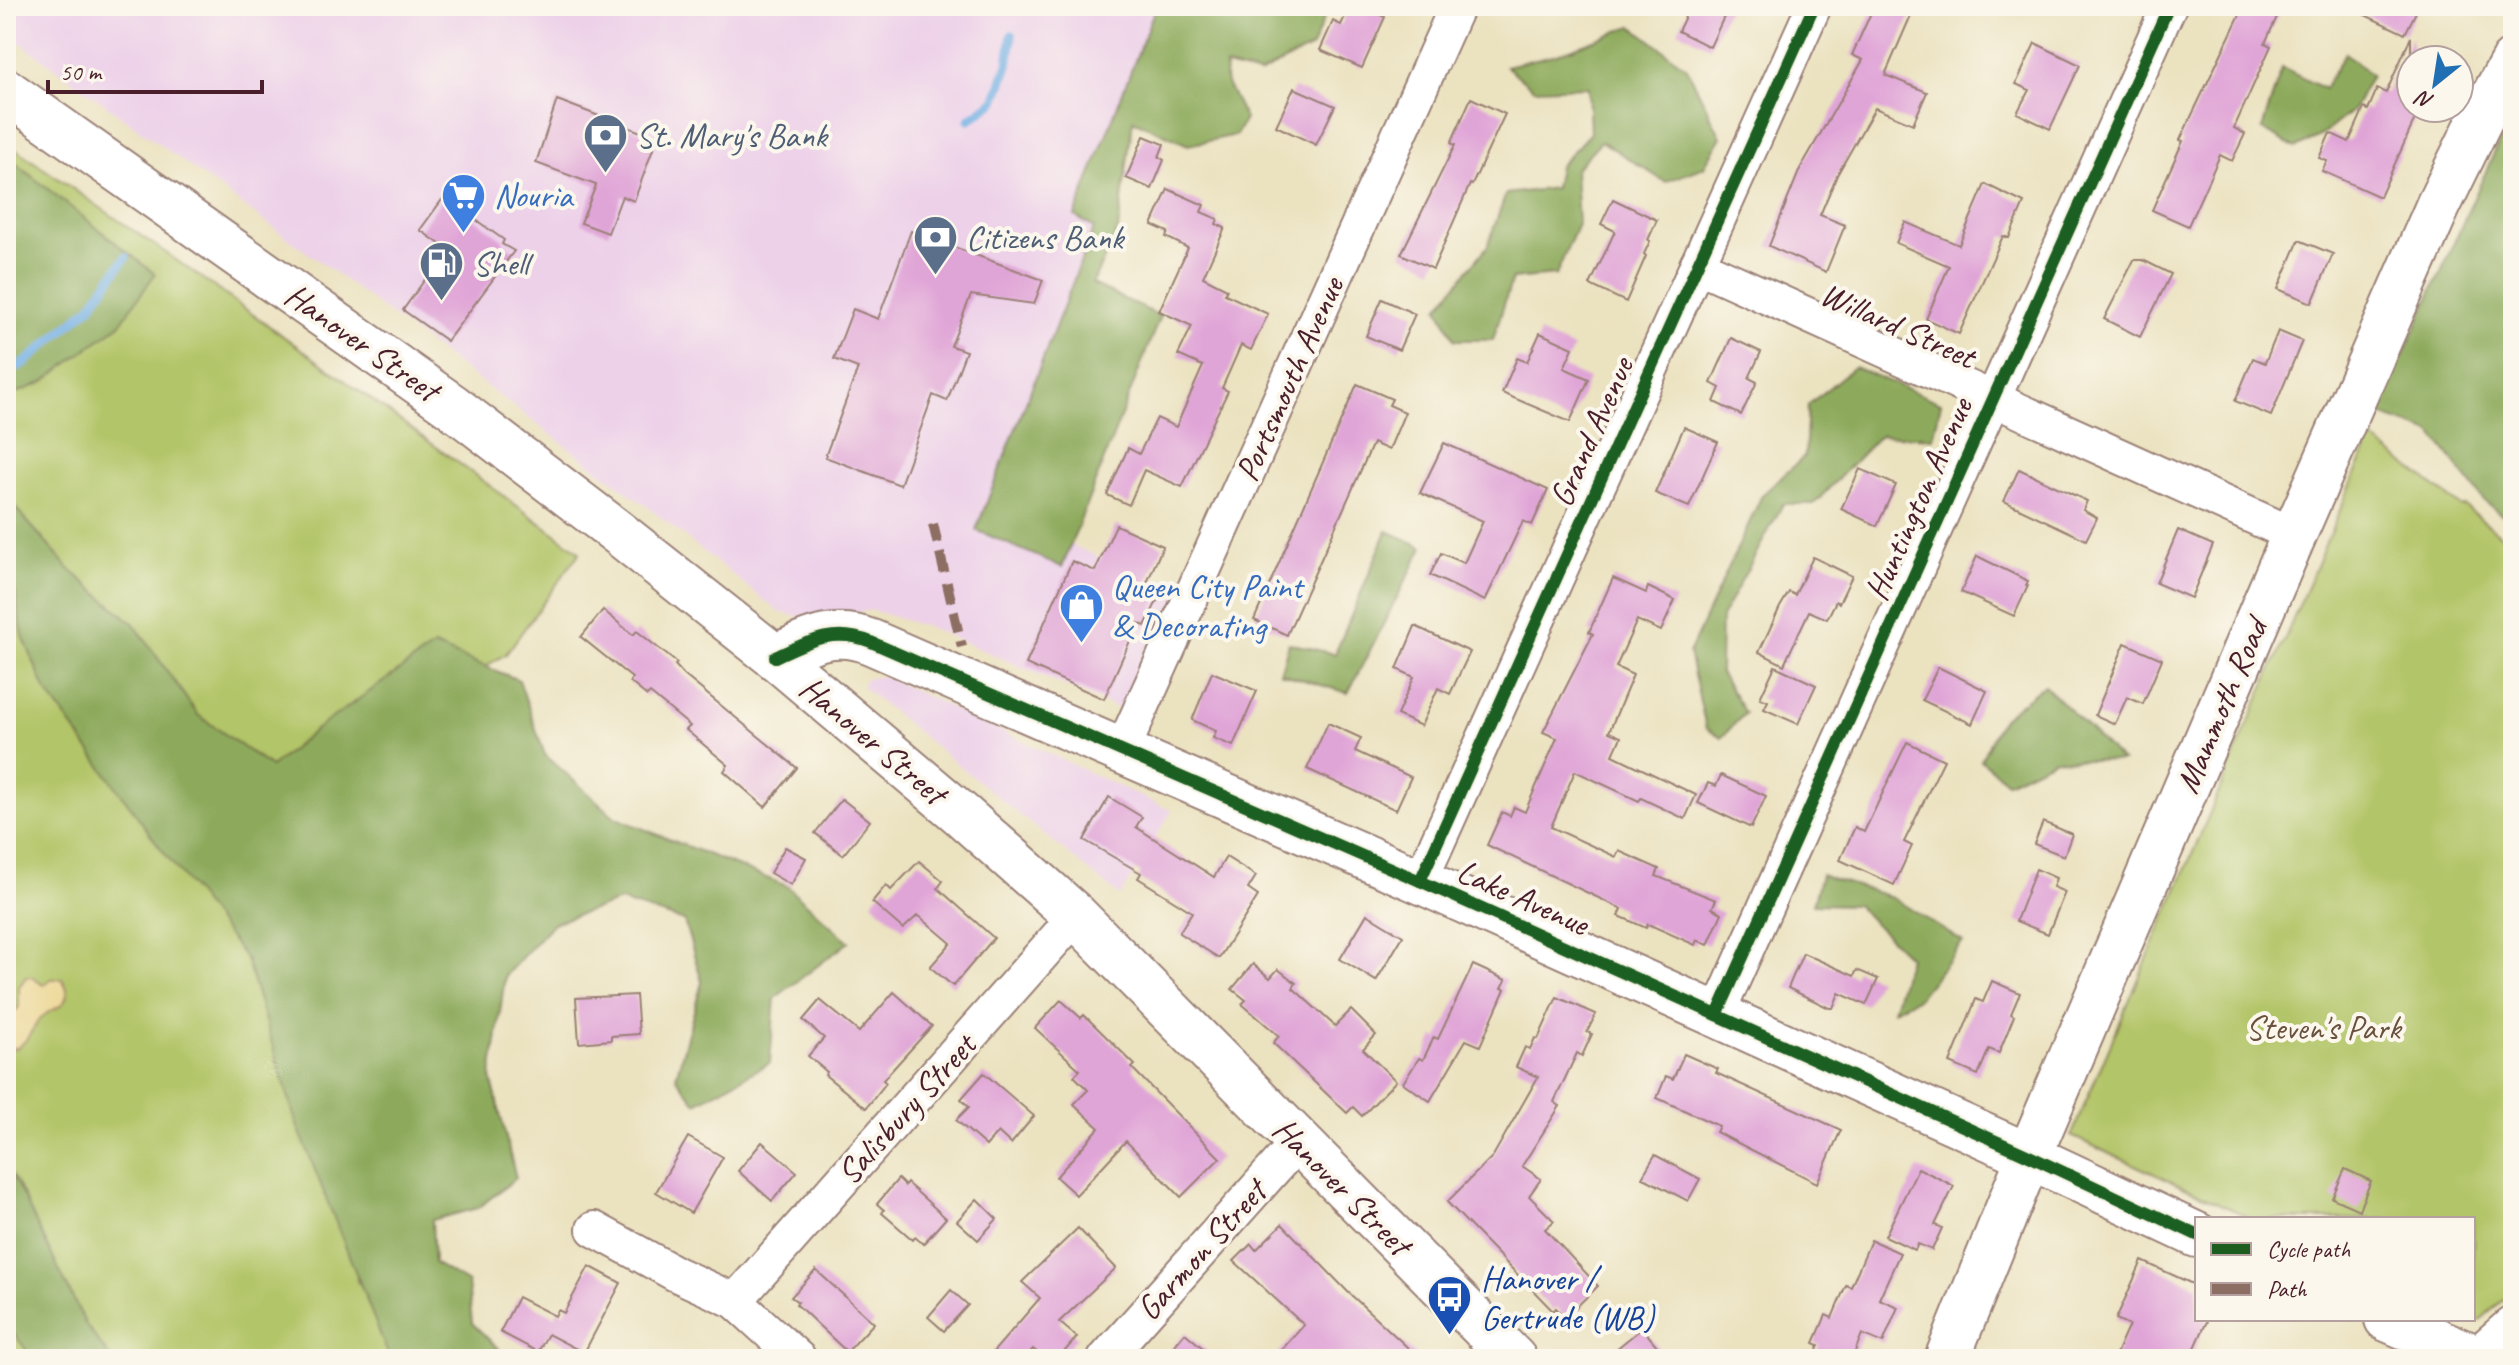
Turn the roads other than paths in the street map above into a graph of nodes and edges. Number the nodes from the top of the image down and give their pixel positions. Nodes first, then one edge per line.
1 (1457, 6) edge
2 (1814, 6) edge
3 (2169, 6) edge
4 (2513, 61) edge
5 (6, 91) edge
6 (1697, 265) junction
7 (1993, 399) junction
8 (2294, 535) junction
9 (791, 671) junction
10 (1121, 753) junction
11 (1420, 881) junction
12 (1076, 916) junction
13 (1717, 1015) junction
14 (1298, 1142) junction
15 (2029, 1156) junction
16 (594, 1229) dead end
17 (2195, 1234) edge
18 (735, 1301) junction
19 (2392, 1321) edge
20 (2513, 1329) edge
21 (799, 1359) edge
22 (1105, 1359) edge
23 (1514, 1359) edge
24 (1947, 1359) edge
25 (2479, 1359) edge

1 - 10 street, Portsmouth Avenue
2 - 6 street, Grand Avenue
3 - 7 street, Huntington Avenue
4 - 8 main road, Mammoth Road
5 - 9 main road, Hanover Street
6 - 7 street, Willard Street
6 - 11 street, Grand Avenue
7 - 8 street, Willard Street
7 - 13 street, Huntington Avenue
8 - 15 main road, Mammoth Road
9 - 10 main road, Lake Avenue
9 - 12 main road, Hanover Street
10 - 11 main road, Lake Avenue
11 - 13 main road, Lake Avenue
12 - 14 main road, Hanover Street
12 - 18 street, Salisbury Street
13 - 15 main road, Lake Avenue
14 - 22 street, Garmon Street
14 - 23 main road, Hanover Street
15 - 17 main road, Lake Avenue
15 - 24 main road, Mammoth Road
16 - 18 street
18 - 21 street
19 - 25 main road
20 - 25 main road

